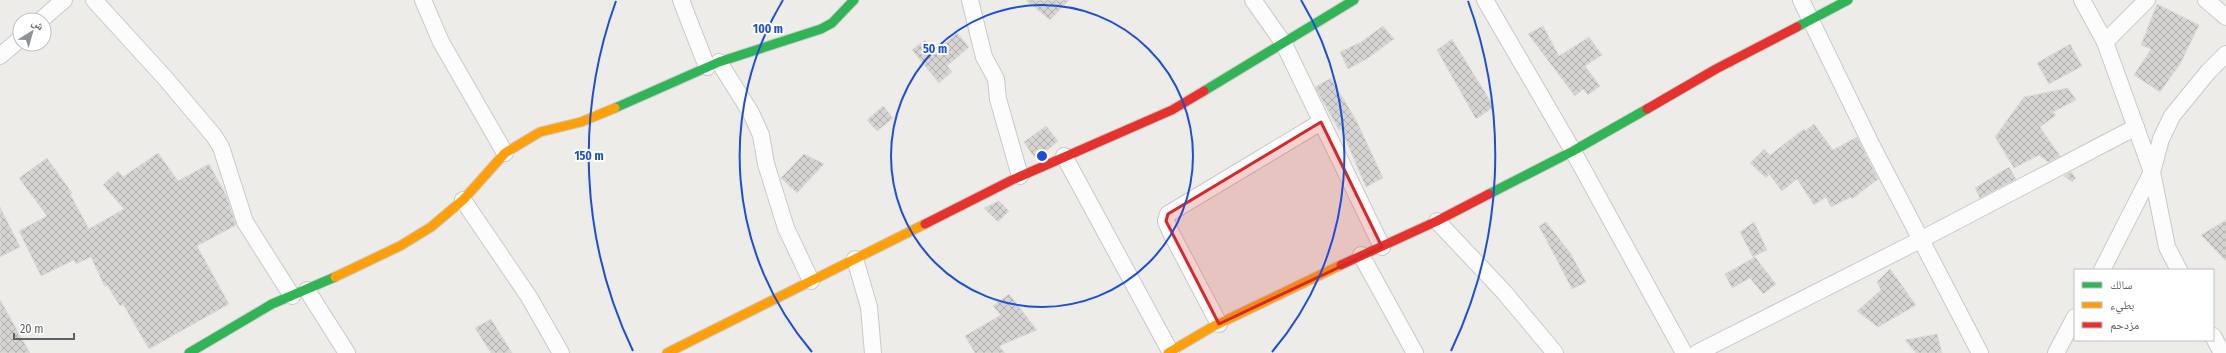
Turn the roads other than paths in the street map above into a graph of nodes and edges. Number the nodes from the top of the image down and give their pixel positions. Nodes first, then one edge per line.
1 (64, 0) edge
2 (94, 0) edge
3 (423, 0) edge
4 (681, 0) edge
5 (854, 0) edge
6 (970, 0) edge
7 (1253, 0) edge
8 (1354, 0) edge
9 (1484, 0) edge
10 (1801, 0) edge
11 (1848, 0) edge
12 (2082, 0) edge
13 (2147, 0) edge
14 (2206, 0) edge
15 (50, 12) edge
16 (2226, 17) edge
17 (1810, 19) junction
18 (2106, 42) junction
19 (1284, 44) junction
20 (12, 46) edge
21 (2226, 54) edge
22 (0, 56) edge
23 (713, 64) junction
24 (1321, 122) junction
25 (2136, 127) junction
26 (1573, 151) junction
27 (506, 153) junction
28 (1064, 156) junction
29 (2152, 172) junction
30 (1020, 176) junction
31 (462, 200) junction
32 (1438, 221) junction
33 (1922, 239) junction
34 (1382, 247) junction
35 (1361, 255) junction
36 (855, 259) junction
37 (2103, 269) edge
38 (2178, 269) edge
39 (811, 281) junction
40 (307, 290) junction
41 (292, 296) junction
42 (2074, 319) edge
43 (1219, 324) junction
44 (2214, 338) edge
45 (189, 353) edge
46 (347, 353) edge
47 (561, 353) edge
48 (667, 353) edge
49 (873, 353) edge
50 (1170, 353) edge
51 (1415, 353) edge
52 (1555, 353) edge
53 (1684, 353) edge
54 (1697, 353) edge
55 (1980, 353) edge
56 (2056, 353) edge
57 (2222, 353) edge

1 - 15 street
2 - 41 street
3 - 27 street
4 - 23 street
5 - 23 street
6 - 30 street
7 - 19 street
8 - 19 street
9 - 26 street
10 - 17 street
11 - 17 street
12 - 18 street
13 - 18 street
14 - 16 street
17 - 26 street
17 - 33 street
18 - 25 street
19 - 24 street
19 - 28 street
20 - 22 street
21 - 29 street
23 - 27 street
23 - 39 street
24 - 34 street
24 - 43 street
25 - 29 street
25 - 33 street
26 - 32 street
26 - 53 street
27 - 31 street
28 - 30 street
28 - 50 street
29 - 37 street
29 - 38 street
30 - 36 street
31 - 40 street
31 - 47 street
32 - 34 street
32 - 52 street
33 - 54 street
33 - 55 street
34 - 35 street
35 - 43 street
35 - 51 street
36 - 39 street
36 - 49 street
39 - 48 street
40 - 41 street
40 - 46 street
41 - 45 street
42 - 56 street
43 - 50 street
44 - 57 street

